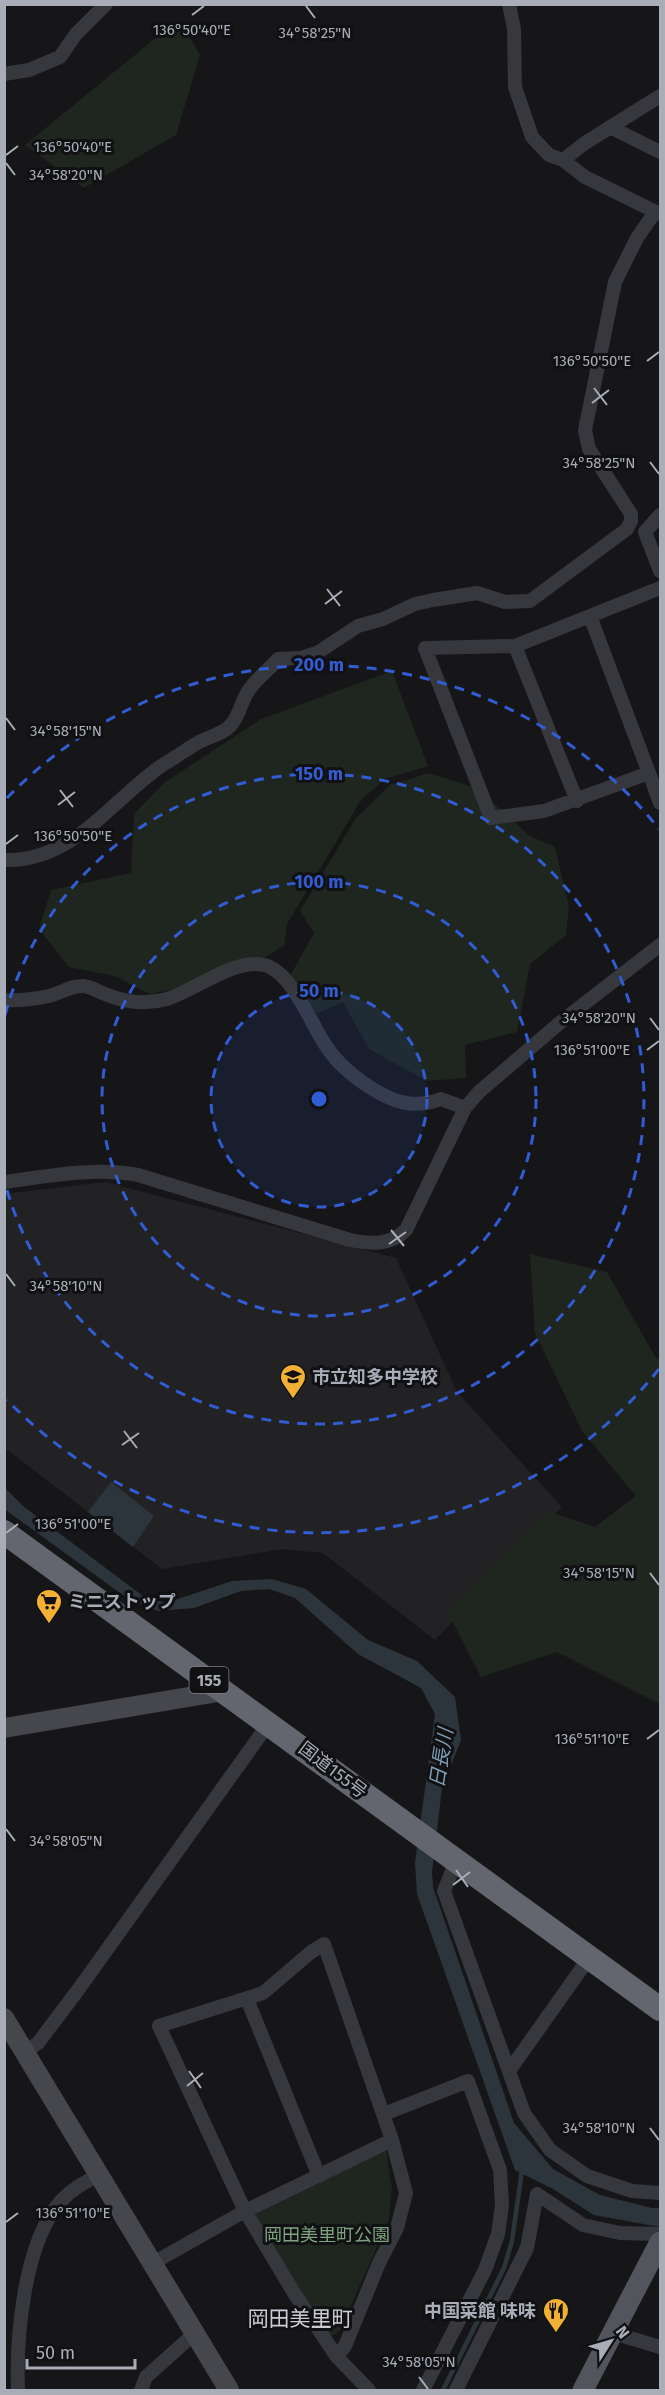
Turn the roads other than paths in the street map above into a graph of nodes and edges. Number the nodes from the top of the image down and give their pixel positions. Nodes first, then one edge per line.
1 (106, 4) edge
2 (509, 4) edge
3 (4, 74) edge
4 (660, 96) edge
5 (610, 127) junction
6 (660, 152) edge
7 (563, 160) junction
8 (658, 213) edge
9 (660, 514) edge
10 (660, 571) edge
11 (660, 588) edge
12 (590, 616) junction
13 (515, 646) junction
14 (649, 773) junction
15 (577, 801) junction
16 (660, 803) edge
17 (4, 860) edge
18 (660, 945) edge
19 (4, 1000) edge
20 (465, 1108) junction
21 (4, 1182) edge
22 (4, 1532) edge
23 (224, 1691) junction
24 (269, 1723) junction
25 (4, 1728) edge
26 (456, 1861) junction
27 (590, 1958) junction
28 (247, 1999) junction
29 (660, 2009) edge
30 (4, 2018) edge
31 (25, 2052) junction
32 (509, 2071) junction
33 (384, 2114) junction
34 (392, 2140) junction
35 (99, 2175) junction
36 (319, 2176) junction
37 (660, 2193) edge
38 (245, 2211) junction
39 (660, 2234) edge
40 (660, 2242) edge
41 (153, 2263) junction
42 (613, 2333) junction
43 (194, 2334) junction
44 (660, 2348) edge
45 (337, 2357) junction
46 (18, 2391) edge
47 (141, 2391) edge
48 (229, 2391) edge
49 (369, 2391) edge
50 (423, 2391) edge
51 (456, 2391) edge
52 (583, 2391) edge

1 - 3 street
2 - 7 street
4 - 5 street
5 - 6 street
5 - 7 street
7 - 8 street
8 - 17 street
9 - 10 street
11 - 12 street
12 - 13 street
12 - 14 street
13 - 15 street
13 - 15 street
14 - 15 street
14 - 16 street
18 - 20 street
19 - 20 street
20 - 21 street
22 - 23 highway, 国道155号 / 155
23 - 24 highway, 国道155号 / 155
23 - 25 street
24 - 26 highway, 国道155号 / 155
24 - 31 street
26 - 27 highway, 国道155号 / 155
26 - 32 street
27 - 29 highway, 国道155号 / 155
27 - 32 street
28 - 33 street
28 - 36 street
28 - 38 street
30 - 31 street
31 - 35 street
32 - 37 street
33 - 34 street
33 - 50 street
34 - 36 street
34 - 45 street
35 - 41 street
35 - 46 street
36 - 38 street
38 - 41 street
38 - 45 street
39 - 51 street
40 - 42 main road
41 - 43 street
42 - 44 street
42 - 52 main road
43 - 47 street
43 - 48 street
45 - 49 street

